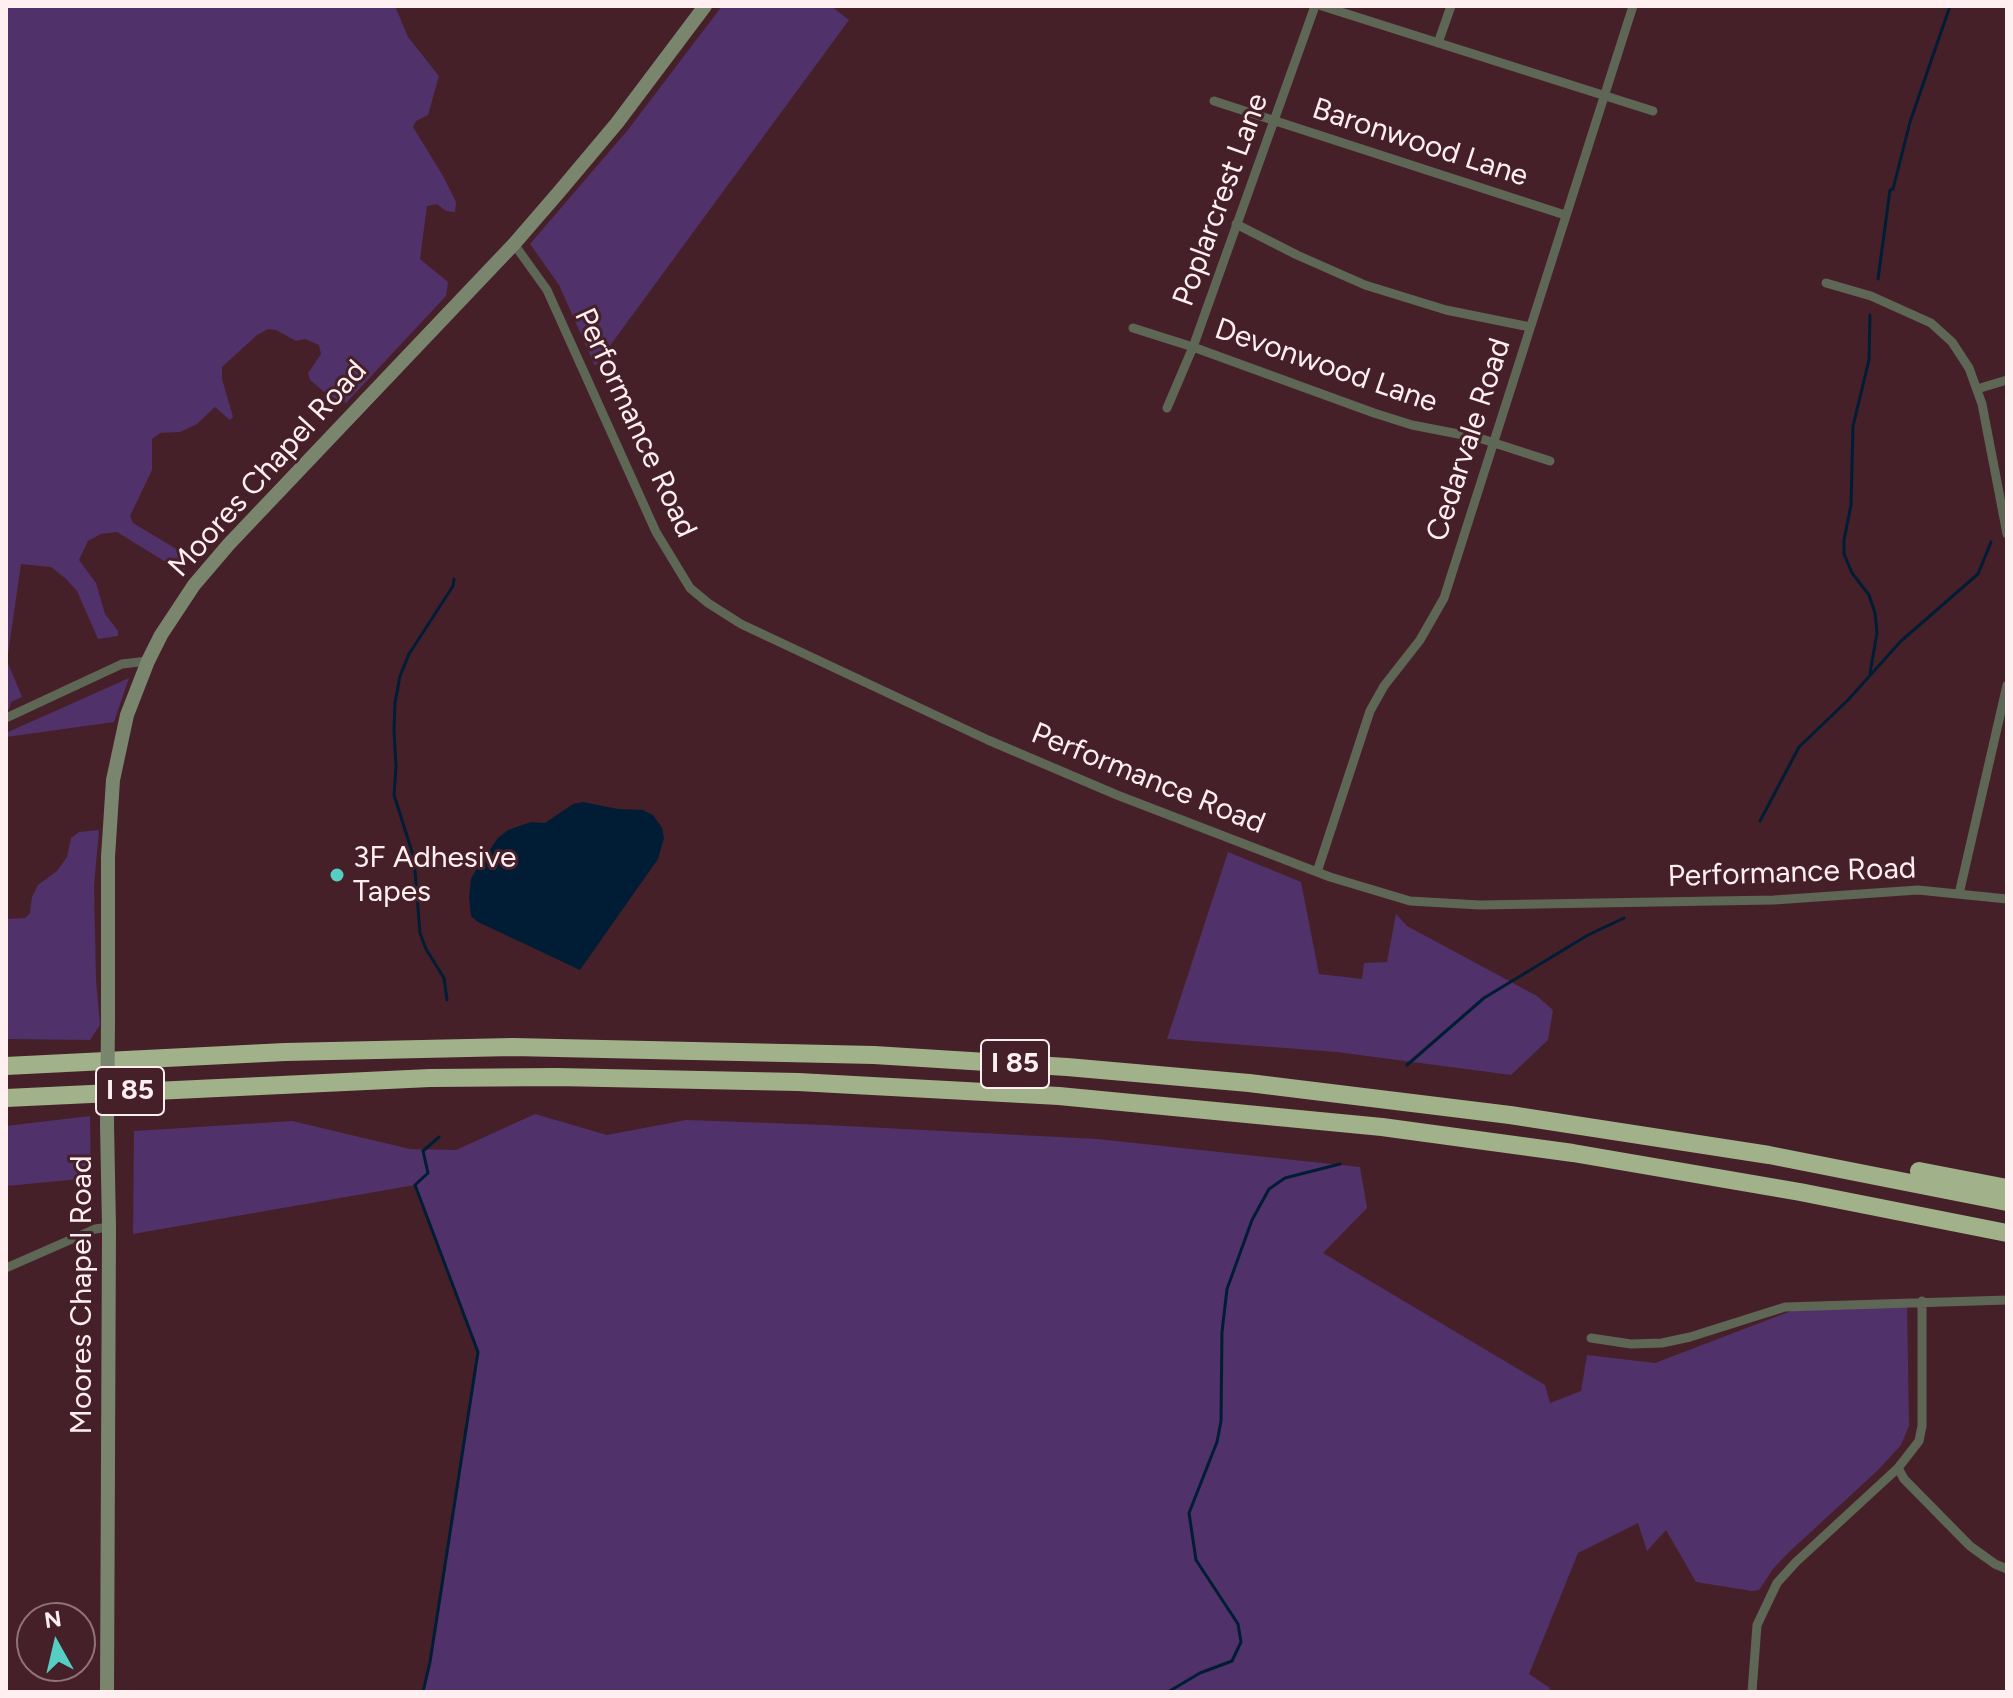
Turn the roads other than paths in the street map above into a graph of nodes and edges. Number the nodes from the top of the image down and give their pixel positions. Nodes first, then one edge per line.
1 (705, 6) edge
2 (1315, 6) edge
3 (1322, 6) edge
4 (1451, 6) edge
5 (1633, 6) edge
6 (1438, 43) junction
7 (1605, 95) junction
8 (1214, 101) dead end
9 (1653, 111) dead end
10 (1275, 122) junction
11 (1565, 215) junction
12 (1236, 224) junction
13 (514, 244) junction
14 (1826, 283) dead end
15 (1530, 327) junction
16 (1133, 328) dead end
17 (1193, 347) junction
18 (2007, 380) edge
19 (1977, 389) junction
20 (1167, 408) dead end
21 (1492, 442) junction
22 (1550, 461) dead end
23 (2007, 534) edge
24 (148, 661) junction
25 (2007, 685) edge
26 (6, 718) edge
27 (1317, 872) junction
28 (1959, 894) junction
29 (2007, 899) edge
30 (6, 1066) edge
31 (6, 1098) edge
32 (1769, 1155) junction
33 (2007, 1188) edge
34 (2007, 1202) edge
35 (1927, 1215) junction
36 (109, 1227) junction
37 (2007, 1233) edge
38 (2007, 1244) edge
39 (6, 1268) edge
40 (2007, 1300) edge
41 (1922, 1301) junction
42 (1591, 1338) dead end
43 (1898, 1468) junction
44 (2007, 1569) edge
45 (107, 1692) edge
46 (1752, 1692) edge

1 - 13 main road, Moores Chapel Road
2 - 10 street, Poplarcrest Lane
3 - 6 street
4 - 6 street
5 - 7 street, Cedarvale Road
6 - 7 street
7 - 9 street
7 - 11 street, Cedarvale Road
8 - 10 street, Baronwood Lane
10 - 11 street, Baronwood Lane
10 - 12 street, Poplarcrest Lane
11 - 15 street, Cedarvale Road
12 - 15 street
12 - 17 street, Poplarcrest Lane
13 - 24 main road, Moores Chapel Road
13 - 27 street, Performance Road
14 - 19 street
15 - 21 street, Cedarvale Road
16 - 17 street, Devonwood Lane
17 - 20 street, Poplarcrest Lane
17 - 21 street, Devonwood Lane
18 - 19 street
19 - 23 street
21 - 22 street, Devonwood Lane
21 - 27 street, Cedarvale Road
24 - 26 street
24 - 36 main road, Moores Chapel Road, bridge
25 - 28 street
27 - 28 street, Performance Road
28 - 29 street, Performance Road
30 - 32 highway, I 85
31 - 35 highway, I 85
32 - 33 highway
32 - 34 highway, I 85
35 - 37 highway, I 85
35 - 38 highway
36 - 39 street
36 - 45 main road, Moores Chapel Road
40 - 41 street
41 - 42 street
41 - 43 street
43 - 44 street
43 - 46 street

